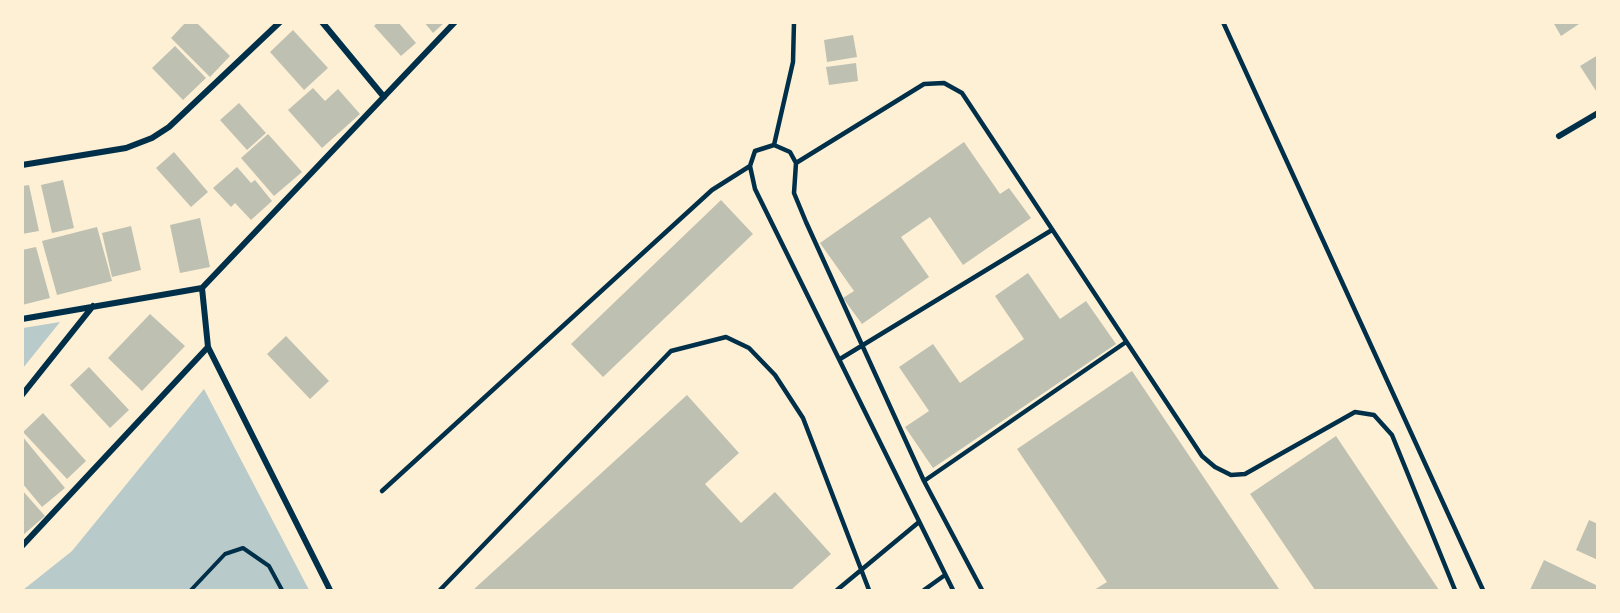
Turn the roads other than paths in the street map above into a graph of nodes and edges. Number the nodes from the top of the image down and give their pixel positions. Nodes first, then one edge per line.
1 (280, 22) edge
2 (322, 22) edge
3 (455, 22) edge
4 (794, 22) edge
5 (1223, 22) edge
6 (384, 97) junction
7 (1598, 113) edge
8 (1559, 136) dead end
9 (774, 145) junction
10 (796, 163) junction
11 (22, 165) edge
12 (750, 166) junction
13 (1052, 230) junction
14 (202, 288) junction
15 (93, 305) junction
16 (22, 319) edge
17 (1126, 342) junction
18 (861, 346) junction
19 (208, 347) junction
20 (840, 359) junction
21 (22, 394) edge
22 (924, 482) junction
23 (382, 491) dead end
24 (919, 522) junction
25 (22, 546) edge
26 (861, 569) junction
27 (945, 574) junction
28 (330, 591) edge
29 (440, 591) edge
30 (837, 591) edge
31 (868, 591) edge
32 (924, 591) edge
33 (953, 591) edge
34 (982, 591) edge
35 (1455, 591) edge
36 (1483, 591) edge

1 - 11 street
2 - 6 street
3 - 6 street
4 - 9 lane
5 - 36 lane
6 - 14 street
7 - 8 street
9 - 10 lane
9 - 12 lane
10 - 13 lane
10 - 18 lane
12 - 20 lane
12 - 23 lane
13 - 17 lane
13 - 18 lane
14 - 15 street
14 - 19 street
15 - 16 street
15 - 21 street
17 - 22 lane
17 - 35 lane
18 - 20 lane
18 - 22 lane
19 - 25 street
19 - 28 street
20 - 24 lane
22 - 34 lane
24 - 26 lane
24 - 27 lane
26 - 29 lane
26 - 30 lane
26 - 31 lane
27 - 32 lane
27 - 33 lane

